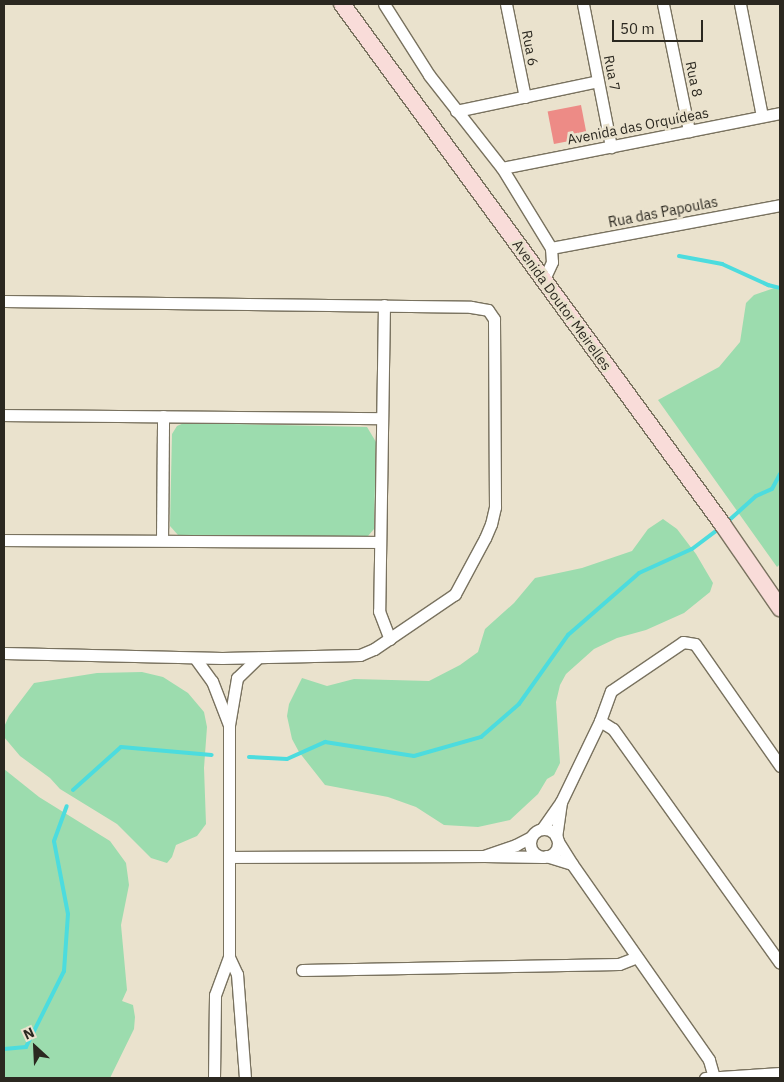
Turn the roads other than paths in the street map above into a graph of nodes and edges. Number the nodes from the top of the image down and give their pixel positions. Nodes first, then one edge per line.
1 (342, 4) edge
2 (384, 4) edge
3 (506, 4) edge
4 (583, 4) edge
5 (663, 4) edge
6 (740, 4) edge
7 (598, 81) junction
8 (525, 97) junction
9 (456, 111) junction
10 (780, 113) edge
11 (762, 116) junction
12 (689, 132) junction
13 (611, 147) junction
14 (502, 168) junction
15 (780, 205) edge
16 (551, 248) junction
17 (544, 279) junction
18 (4, 301) edge
19 (384, 305) junction
20 (4, 415) edge
21 (163, 416) junction
22 (382, 418) junction
23 (4, 540) edge
24 (162, 540) junction
25 (380, 542) junction
26 (780, 608) edge
27 (390, 639) junction
28 (4, 653) edge
29 (195, 658) junction
30 (258, 658) junction
31 (600, 721) junction
32 (229, 726) junction
33 (780, 766) edge
34 (562, 802) junction
35 (542, 829) junction
36 (531, 837) junction
37 (557, 840) junction
38 (484, 856) junction
39 (545, 856) junction
40 (229, 857) junction
41 (572, 864) junction
42 (229, 956) junction
43 (637, 957) junction
44 (780, 963) edge
45 (302, 970) dead end
46 (780, 1073) edge
47 (214, 1078) edge
48 (245, 1078) edge
49 (706, 1078) edge
50 (714, 1078) edge

1 - 17 street, Avenida Doutor Meirelles
2 - 9 street
3 - 8 street, Rua 6
4 - 7 street, Rua 7
5 - 12 street, Rua 8
6 - 11 street
7 - 8 street
7 - 13 street, Rua 7
8 - 9 street
9 - 14 street
10 - 11 street, Avenida das Orquídeas
11 - 12 street, Avenida das Orquídeas
12 - 13 street, Avenida das Orquídeas
13 - 14 street, Avenida das Orquídeas
14 - 16 street
15 - 16 street, Rua das Papoulas
16 - 17 street
17 - 26 street, Avenida Doutor Meirelles
18 - 19 street
19 - 22 street
19 - 27 street
20 - 21 street
21 - 22 street
21 - 24 street
22 - 25 street
23 - 24 street
24 - 25 street
25 - 27 street
27 - 30 street
28 - 29 street
29 - 30 street
29 - 32 street
30 - 32 street
31 - 33 street
31 - 34 street
31 - 44 street
32 - 40 street
34 - 35 street
34 - 37 street
35 - 36 street
35 - 37 street
36 - 38 street
36 - 39 street
37 - 39 street
37 - 41 street
38 - 39 street
38 - 40 street
39 - 41 street
40 - 42 street
41 - 43 street
42 - 47 street
42 - 48 street
43 - 45 street
43 - 50 street
46 - 50 street
49 - 50 street

